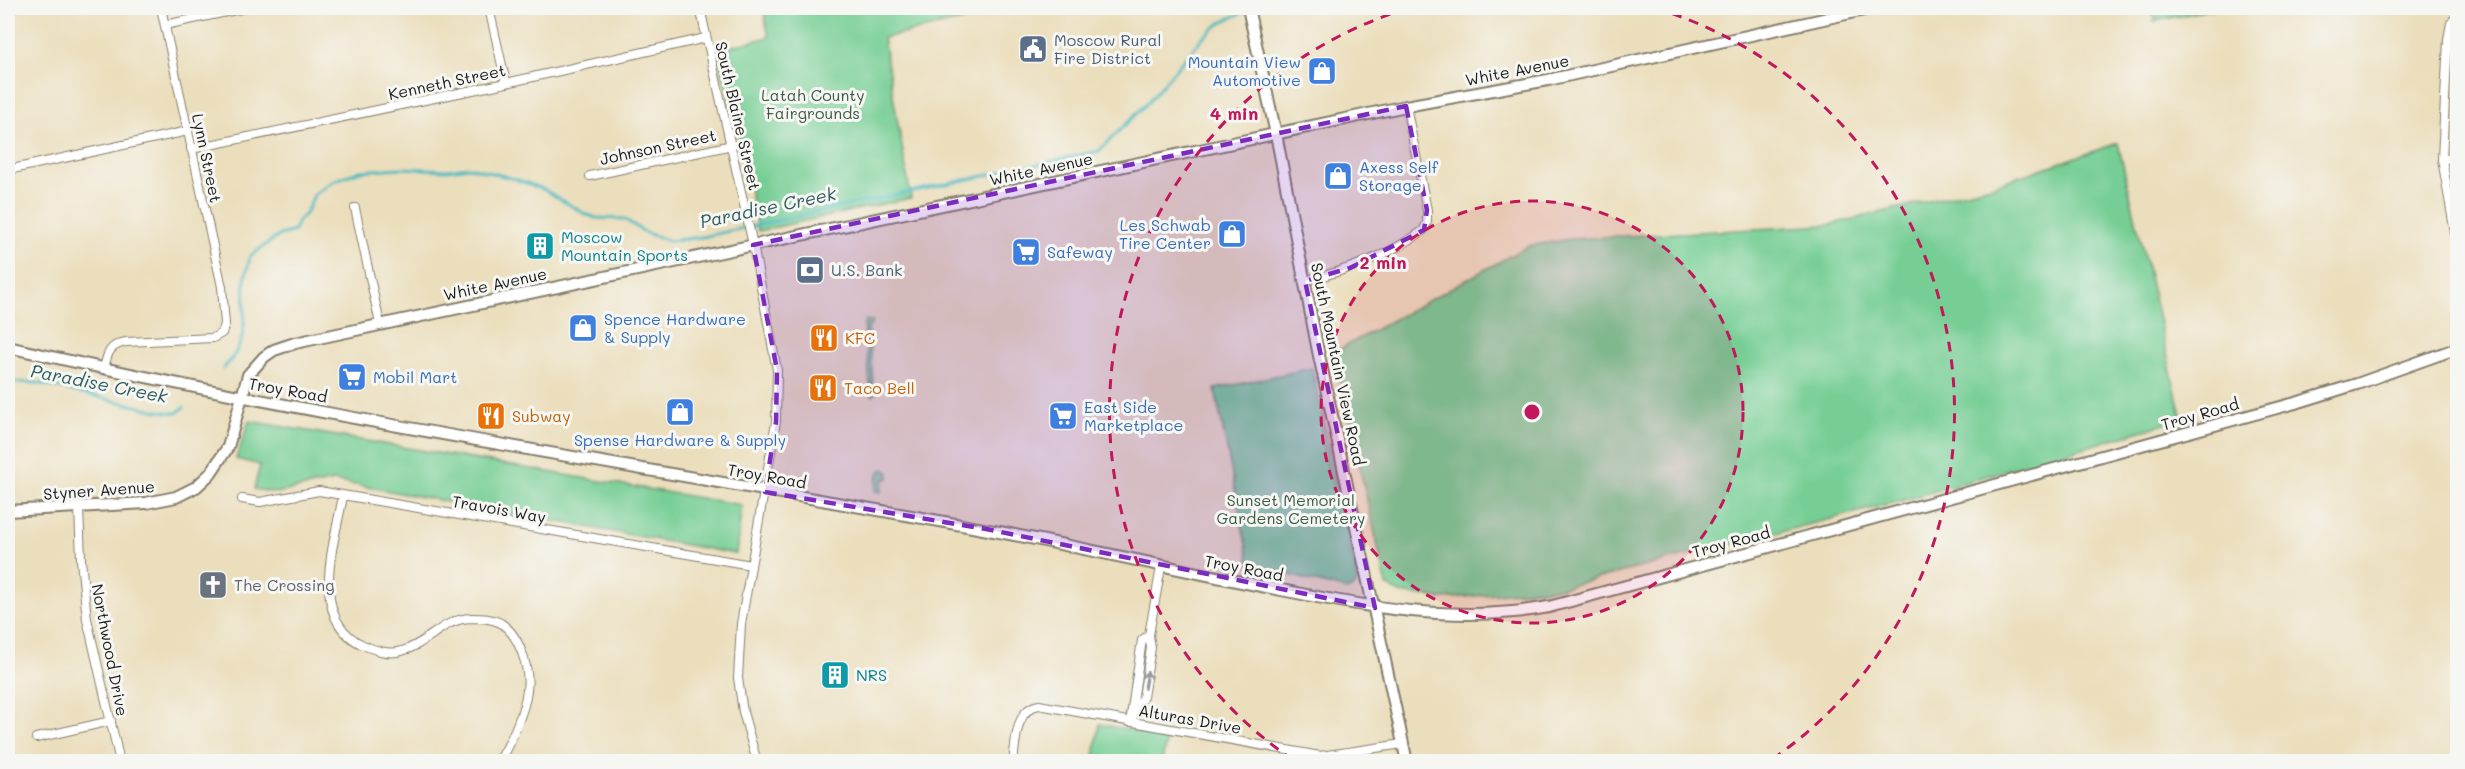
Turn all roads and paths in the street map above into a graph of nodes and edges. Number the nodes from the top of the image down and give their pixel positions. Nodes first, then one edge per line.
1 (161, 8) edge
2 (245, 8) edge
3 (489, 8) edge
4 (700, 8) edge
5 (1248, 8) edge
6 (1873, 8) edge
7 (2457, 13) edge
8 (165, 25) junction
9 (706, 39) junction
10 (506, 83) junction
11 (1406, 106) junction
12 (188, 131) junction
13 (1276, 134) junction
14 (732, 145) junction
15 (191, 148) junction
16 (2457, 158) edge
17 (2442, 159) junction
18 (8, 170) edge
19 (590, 176) dead end
20 (355, 208) dead end
21 (752, 242) junction
22 (2457, 250) edge
23 (1305, 280) junction
24 (380, 324) junction
25 (8, 347) edge
26 (2457, 348) edge
27 (104, 369) junction
28 (242, 397) junction
29 (765, 492) junction
30 (343, 496) junction
31 (242, 499) dead end
32 (79, 507) junction
33 (8, 511) edge
34 (751, 565) junction
35 (1161, 567) junction
36 (1375, 608) junction
37 (111, 721) junction
38 (1130, 722) junction
39 (36, 738) dead end
40 (1403, 744) junction
41 (120, 762) edge
42 (498, 762) edge
43 (758, 762) edge
44 (1013, 762) edge
45 (1407, 762) edge

1 - 8 street, Lynn Street
2 - 8 street
3 - 10 street
4 - 9 street, South Blaine Street
5 - 13 street, South Mountain View Road
6 - 11 street, White Avenue
7 - 17 street
8 - 12 street, Lynn Street
9 - 10 street, Kenneth Street
9 - 14 street, South Blaine Street
10 - 15 street, Kenneth Street
11 - 13 street, White Avenue
11 - 23 street
12 - 15 street, Lynn Street
12 - 18 street
13 - 21 street, White Avenue
13 - 23 street, South Mountain View Road
14 - 19 street, Johnson Street
14 - 21 street, South Blaine Street
15 - 27 street, Lynn Street
16 - 17 street
17 - 22 street
20 - 24 street
21 - 24 street, White Avenue
21 - 29 street, South Blaine Street
23 - 36 street, South Mountain View Road
24 - 28 street, White Avenue
25 - 27 street, Troy Road
26 - 36 street, Troy Road
27 - 28 street, Troy Road
28 - 29 street, Troy Road
28 - 32 street, Styner Avenue
29 - 34 street, South Blaine Street
29 - 35 street, Troy Road
30 - 31 street, Travois Way
30 - 34 street, Travois Way
30 - 42 street
32 - 33 street, Styner Avenue
32 - 37 street, Northwood Drive
34 - 43 street, South Blaine Street
35 - 36 street, Troy Road
35 - 38 street
36 - 40 street, South Mountain View Road
37 - 39 street
37 - 41 street, Northwood Drive
38 - 40 street, Alturas Drive
38 - 44 street, Alturas Drive
40 - 45 street, South Mountain View Road

